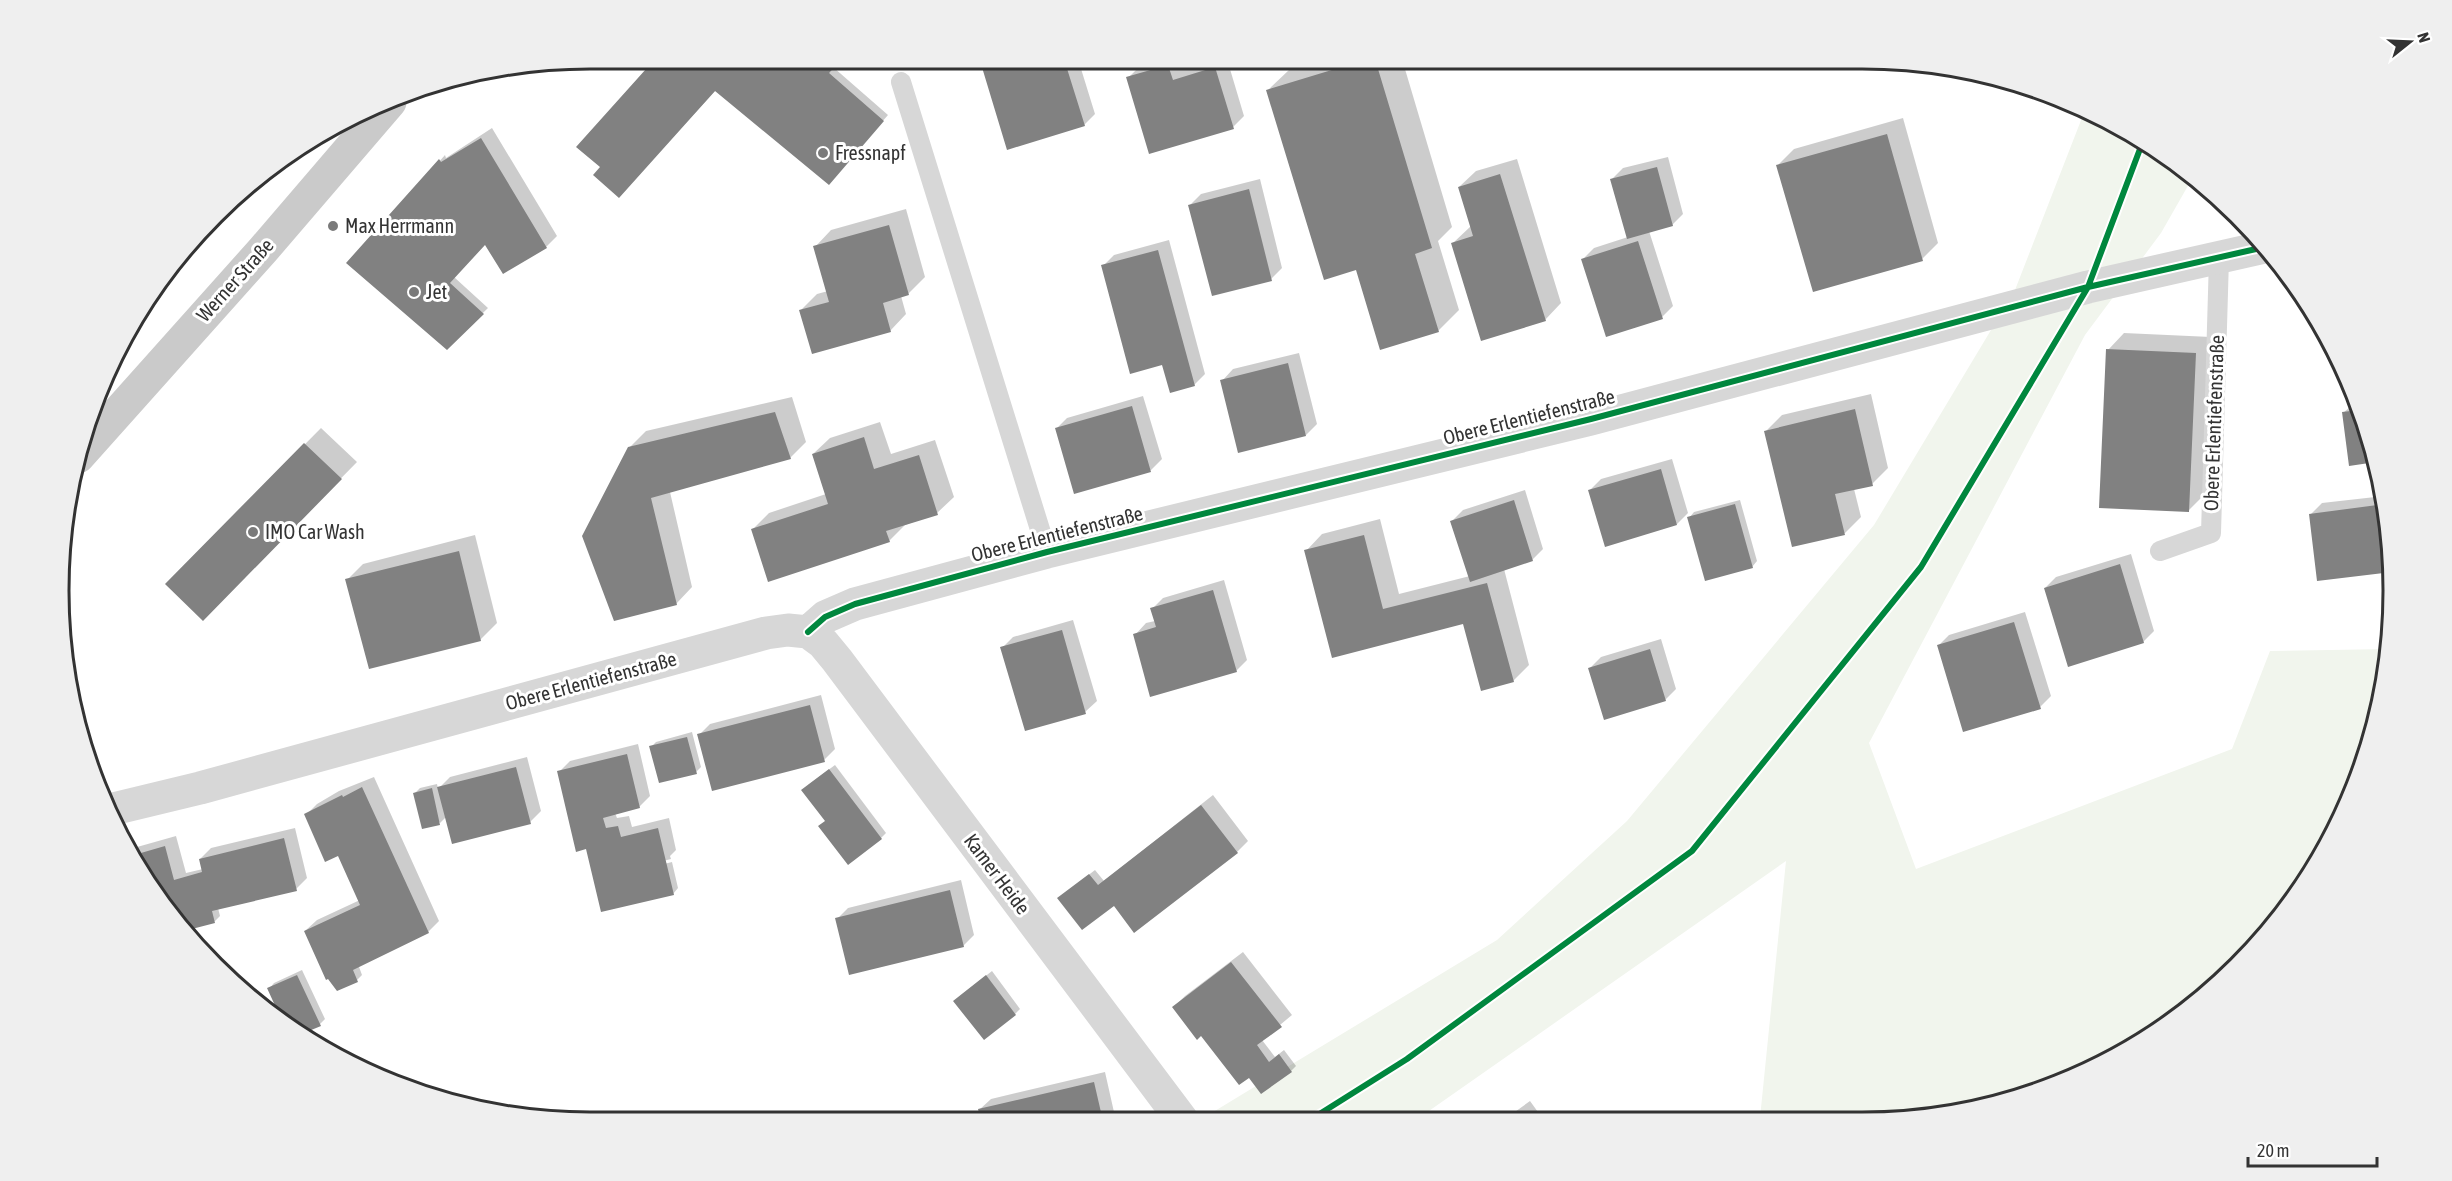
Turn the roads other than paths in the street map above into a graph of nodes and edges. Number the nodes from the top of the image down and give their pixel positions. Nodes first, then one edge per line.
1 (902, 82) dead end
2 (380, 114) edge
3 (2256, 249) edge
4 (2219, 258) junction
5 (91, 442) edge
6 (2160, 551) dead end
7 (1047, 552) junction
8 (808, 632) junction
9 (117, 808) edge
10 (1176, 1112) edge

1 - 7 lane
2 - 5 main road, Werner Straße
3 - 4 street, Obere Erlentiefenstraße
4 - 6 lane, Obere Erlentiefenstraße
4 - 7 street, Obere Erlentiefenstraße
7 - 8 street, Obere Erlentiefenstraße
8 - 9 street, Obere Erlentiefenstraße
8 - 10 street, Kamer Heide

